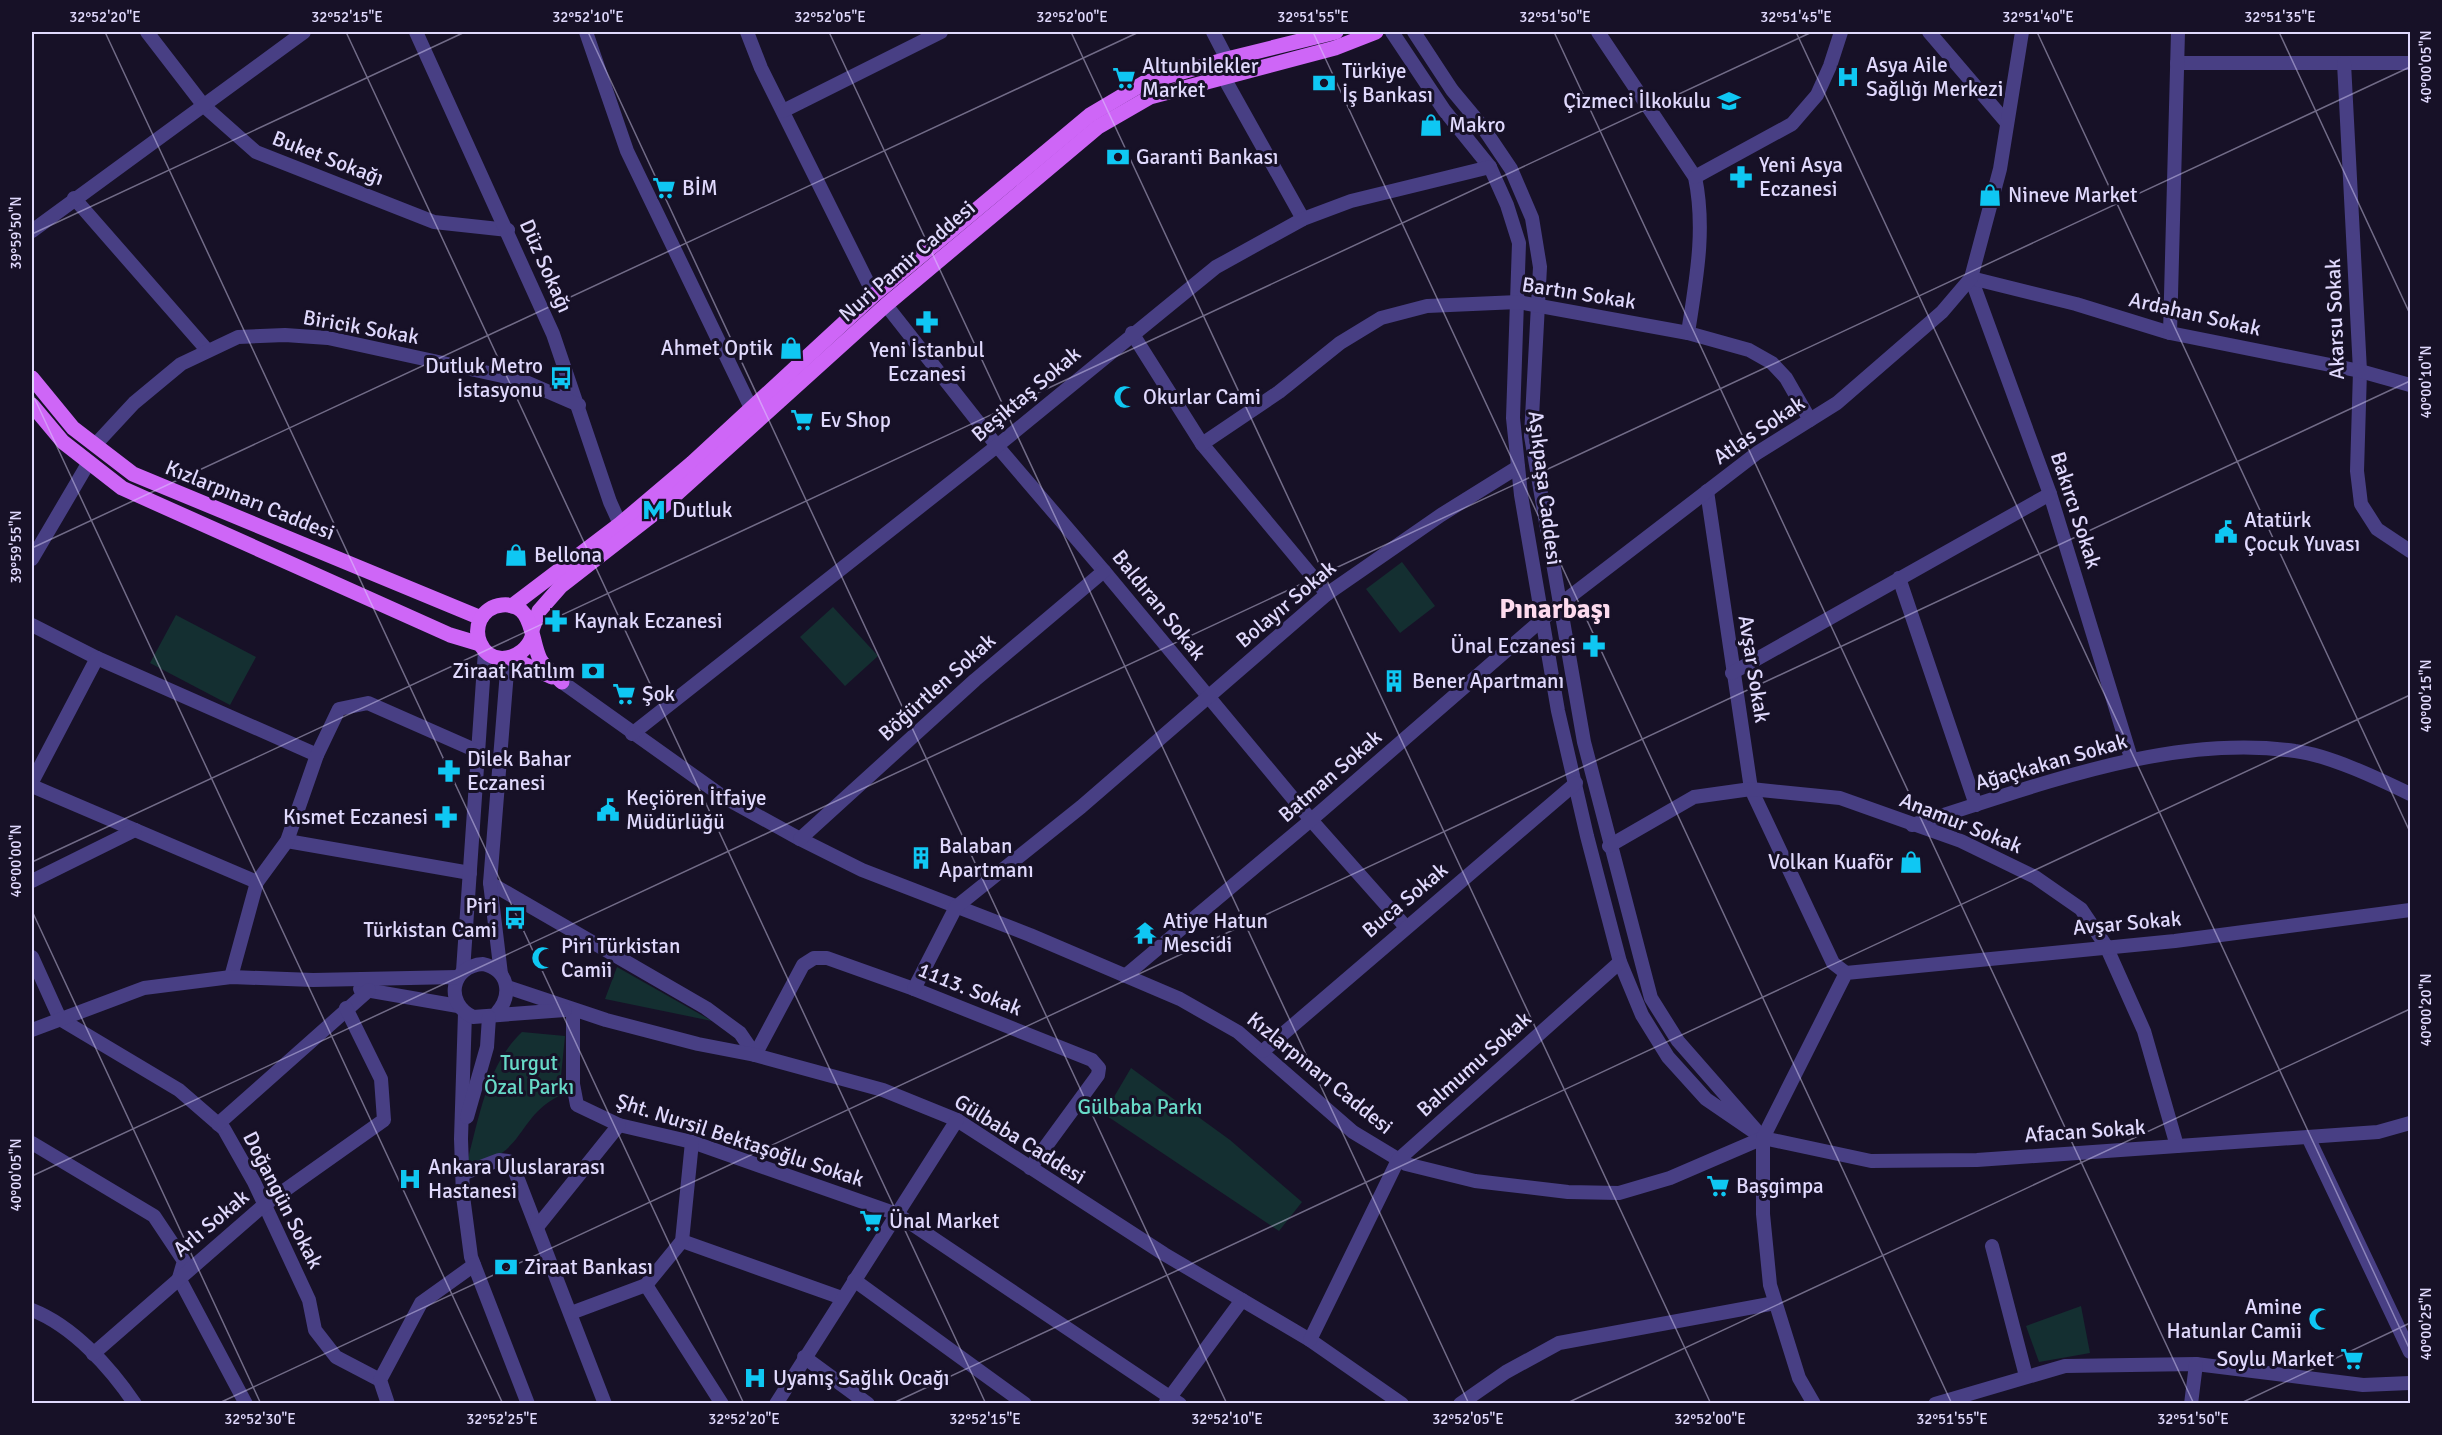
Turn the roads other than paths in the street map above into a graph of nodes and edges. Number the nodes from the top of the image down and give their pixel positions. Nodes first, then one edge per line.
1 (147, 32) edge
2 (304, 32) edge
3 (416, 32) edge
4 (586, 32) edge
5 (747, 32) edge
6 (941, 32) edge
7 (1213, 32) edge
8 (1335, 32) edge
9 (1376, 32) edge
10 (1392, 32) edge
11 (1414, 32) edge
12 (1598, 32) edge
13 (1841, 32) edge
14 (1929, 32) edge
15 (2022, 32) edge
16 (2178, 32) edge
17 (1227, 59) junction
18 (2177, 63) junction
19 (2344, 63) junction
20 (2410, 63) edge
21 (1223, 76) junction
22 (204, 106) junction
23 (783, 111) junction
24 (2007, 123) junction
25 (1490, 167) junction
26 (1695, 177) junction
27 (74, 198) junction
28 (1303, 219) junction
29 (508, 230) junction
30 (32, 231) edge
31 (1971, 278) junction
32 (880, 300) junction
33 (1518, 302) junction
34 (1537, 305) junction
35 (1132, 333) junction
36 (1688, 333) junction
37 (2170, 333) junction
38 (207, 350) junction
39 (2360, 371) junction
40 (32, 378) edge
41 (2410, 385) edge
42 (32, 405) edge
43 (579, 405) junction
44 (751, 408) junction
45 (1810, 420) junction
46 (1202, 444) junction
47 (95, 445) junction
48 (997, 447) junction
49 (89, 462) junction
50 (1518, 467) junction
51 (1707, 491) junction
52 (2050, 494) junction
53 (620, 524) junction
54 (2410, 551) edge
55 (32, 560) edge
56 (1104, 571) junction
57 (1899, 578) junction
58 (1327, 594) junction
59 (1559, 605) junction
60 (512, 606) junction
61 (481, 618) junction
62 (1542, 619) junction
63 (32, 625) edge
64 (532, 633) junction
65 (483, 647) junction
66 (97, 658) junction
67 (510, 658) junction
68 (1732, 673) junction
69 (562, 682) junction
70 (1208, 699) junction
71 (632, 734) junction
72 (477, 752) junction
73 (317, 755) junction
74 (2131, 758) junction
75 (32, 782) edge
76 (1576, 783) junction
77 (32, 786) edge
78 (1751, 789) junction
79 (2410, 794) edge
80 (1976, 805) junction
81 (1311, 820) junction
82 (1912, 825) junction
83 (135, 830) junction
84 (800, 839) junction
85 (287, 841) junction
86 (1609, 846) junction
87 (470, 873) junction
88 (32, 881) edge
89 (258, 882) junction
90 (490, 883) junction
91 (957, 907) junction
92 (2410, 910) edge
93 (1405, 926) junction
94 (2106, 946) junction
95 (32, 957) edge
96 (1620, 962) junction
97 (1846, 973) junction
98 (460, 974) junction
99 (501, 974) junction
100 (1125, 976) junction
101 (231, 977) junction
102 (313, 980) junction
103 (507, 987) junction
104 (914, 989) junction
105 (369, 990) junction
106 (346, 1008) junction
107 (462, 1010) junction
108 (573, 1010) junction
109 (493, 1016) junction
110 (60, 1019) junction
111 (32, 1030) edge
112 (1263, 1051) junction
113 (755, 1054) junction
114 (957, 1120) junction
115 (2410, 1123) edge
116 (218, 1124) junction
117 (619, 1125) junction
118 (2308, 1137) junction
119 (1763, 1138) junction
120 (461, 1139) junction
121 (692, 1142) junction
122 (32, 1143) edge
123 (2177, 1146) junction
124 (1398, 1160) junction
125 (1030, 1168) junction
126 (462, 1174) junction
127 (264, 1205) junction
128 (897, 1214) junction
129 (537, 1227) junction
130 (682, 1241) junction
131 (1992, 1245) dead end
132 (474, 1265) junction
133 (179, 1278) junction
134 (854, 1280) junction
135 (646, 1285) junction
136 (842, 1298) junction
137 (1242, 1300) junction
138 (1775, 1302) junction
139 (571, 1313) junction
140 (33, 1315) edge
141 (1310, 1340) junction
142 (2410, 1352) edge
143 (93, 1354) junction
144 (804, 1357) junction
145 (2196, 1364) junction
146 (2026, 1376) junction
147 (380, 1380) junction
148 (2410, 1383) edge
149 (1172, 1401) edge
150 (135, 1404) edge
151 (246, 1404) edge
152 (388, 1404) edge
153 (528, 1404) edge
154 (605, 1404) edge
155 (722, 1404) edge
156 (776, 1404) edge
157 (868, 1404) edge
158 (1025, 1404) edge
159 (1402, 1404) edge
160 (1460, 1404) edge
161 (1814, 1404) edge
162 (1935, 1404) edge
163 (2191, 1404) edge

1 - 22 street, Buket Sokağı
2 - 22 street
3 - 29 street, Düz Sokağı
4 - 44 street
5 - 23 street, Baldıran Sokak
6 - 23 street
7 - 17 street
8 - 17 main road, Nuri Pamir Caddesi
9 - 21 main road, Nuri Pamir Caddesi
10 - 25 street, Aşıkpaşa Caddesi
11 - 34 street, Aşıkpaşa Caddesi
12 - 26 street
13 - 26 street
14 - 24 street
15 - 24 street
16 - 18 street
17 - 32 main road, Nuri Pamir Caddesi
18 - 19 street
18 - 37 street
19 - 20 street
19 - 39 street, Akarsu Sokak
21 - 28 street
21 - 32 main road, Nuri Pamir Caddesi
22 - 27 street
22 - 29 street, Buket Sokağı
23 - 32 street, Baldıran Sokak
24 - 31 street
25 - 28 street, Beşiktaş Sokak
25 - 33 street, Aşıkpaşa Caddesi
26 - 36 street
27 - 30 street
27 - 38 street
28 - 35 street, Beşiktaş Sokak
29 - 43 street, Düz Sokağı
31 - 37 street, Ardahan Sokak
31 - 45 street, Atlas Sokak
31 - 52 street, Bakırcı Sokak
32 - 44 main road, Nuri Pamir Caddesi
32 - 48 street, Baldıran Sokak
32 - 64 main road, Nuri Pamir Caddesi
33 - 34 street, Bartın Sokak
33 - 46 street, Bartın Sokak
33 - 50 street, Aşıkpaşa Caddesi
34 - 36 street, Bartın Sokak
34 - 59 street, Aşıkpaşa Caddesi
35 - 46 street
35 - 48 street, Beşiktaş Sokak
36 - 45 street, Bartın Sokak
37 - 39 street, Ardahan Sokak
38 - 43 street, Biricik Sokak
38 - 47 street, Biricik Sokak
39 - 41 street, Ardahan Sokak
39 - 54 street, Akarsu Sokak
40 - 47 main road, Kızlarpınarı Caddesi
42 - 49 main road, Kızlarpınarı Caddesi
43 - 53 street, Düz Sokağı
44 - 53 main road, Nuri Pamir Caddesi
45 - 51 street, Atlas Sokak
46 - 58 street
47 - 61 main road, Kızlarpınarı Caddesi
48 - 56 street, Baldıran Sokak
48 - 71 street, Beşiktaş Sokak
49 - 55 street
49 - 65 main road, Kızlarpınarı Caddesi
50 - 58 street, Bolayır Sokak
50 - 62 street, Aşıkpaşa Caddesi
51 - 59 street, Atlas Sokak
51 - 68 street, Avşar Sokak
52 - 57 street
52 - 74 street, Bakırcı Sokak
53 - 60 main road, Nuri Pamir Caddesi
56 - 70 street, Baldıran Sokak
56 - 84 street, Böğürtlen Sokak
57 - 68 street
57 - 80 street
58 - 70 street, Bolayır Sokak
59 - 62 street, Batman Sokak
59 - 86 street, Aşıkpaşa Caddesi
60 - 61 main road
60 - 64 main road
61 - 65 main road
62 - 76 street, Aşıkpaşa Caddesi
62 - 81 street, Batman Sokak
63 - 66 street
64 - 67 main road
64 - 69 main road
65 - 67 main road
65 - 72 street
66 - 73 street
66 - 75 street
67 - 69 main road
67 - 90 street
68 - 78 street, Avşar Sokak
69 - 71 street, Kızlarpınarı Caddesi
70 - 81 street, Baldıran Sokak
70 - 91 street, Bolayır Sokak
71 - 84 street, Kızlarpınarı Caddesi
72 - 73 street
72 - 87 street
73 - 85 street
74 - 79 street, Ağaçkakan Sokak
74 - 80 street, Ağaçkakan Sokak
76 - 93 street, Buca Sokak
76 - 96 street, Aşıkpaşa Caddesi
77 - 83 street
78 - 82 street, Anamur Sokak
78 - 86 street, Anamur Sokak
78 - 97 street, Avşar Sokak
80 - 82 street, Ağaçkakan Sokak
81 - 93 street, Baldıran Sokak
81 - 100 street, Batman Sokak
82 - 94 street, Anamur Sokak
83 - 88 street
83 - 89 street
84 - 91 street, Kızlarpınarı Caddesi
85 - 87 street
85 - 89 street
86 - 119 street, Aşıkpaşa Caddesi
87 - 98 street
89 - 101 street
90 - 99 street
90 - 113 street
91 - 100 street, Kızlarpınarı Caddesi
91 - 104 street
92 - 94 street, Avşar Sokak
93 - 112 street, Buca Sokak
94 - 97 street, Avşar Sokak
94 - 123 street, Anamur Sokak
95 - 110 street
96 - 119 street, Aşıkpaşa Caddesi
96 - 124 street, Balmumu Sokak
97 - 119 street
98 - 99 street
98 - 102 street
98 - 107 street
99 - 103 street
100 - 112 street, Kızlarpınarı Caddesi
101 - 102 street
101 - 110 street
102 - 105 street
103 - 108 street
103 - 109 street
104 - 113 street, 1113. Sokak
104 - 125 street, 1113. Sokak
105 - 106 street
105 - 107 street
106 - 116 street
106 - 127 street, Arlı Sokak
107 - 109 street
107 - 120 street
108 - 109 street
108 - 113 street, Gülbaba Caddesi
108 - 117 street, Şht. Nursil Bektaşoğlu Sokak
109 - 120 street
110 - 111 street
110 - 116 street, Doğangün Sokak
112 - 124 street, Kızlarpınarı Caddesi
113 - 114 street, Gülbaba Caddesi
114 - 125 street, Gülbaba Caddesi
114 - 128 street
115 - 118 street, Afacan Sokak
116 - 127 street, Doğangün Sokak
117 - 121 street, Şht. Nursil Bektaşoğlu Sokak
117 - 129 street
118 - 123 street, Afacan Sokak
118 - 142 street
119 - 123 street, Afacan Sokak
119 - 124 street, Kızlarpınarı Caddesi
119 - 138 street
120 - 126 street
121 - 128 street, Şht. Nursil Bektaşoğlu Sokak
121 - 130 street
122 - 133 street
124 - 141 street, Balmumu Sokak
125 - 137 street, Gülbaba Caddesi
126 - 129 street
126 - 132 street
127 - 133 street, Arlı Sokak
127 - 147 street, Doğangün Sokak
128 - 134 street
128 - 149 street, Şht. Nursil Bektaşoğlu Sokak
129 - 139 street
130 - 135 street
130 - 136 street
131 - 146 street
132 - 147 street
132 - 153 street
133 - 143 street, Arlı Sokak
133 - 151 street
134 - 136 street
134 - 158 street
135 - 139 street
135 - 155 street
136 - 144 street
137 - 141 street, Gülbaba Caddesi
137 - 149 street
138 - 160 street
138 - 161 street
139 - 154 street
140 - 143 street
141 - 159 street, Gülbaba Caddesi
143 - 150 street
144 - 156 street
144 - 157 street
145 - 146 street
145 - 148 street
145 - 163 street
146 - 162 street
147 - 152 street

